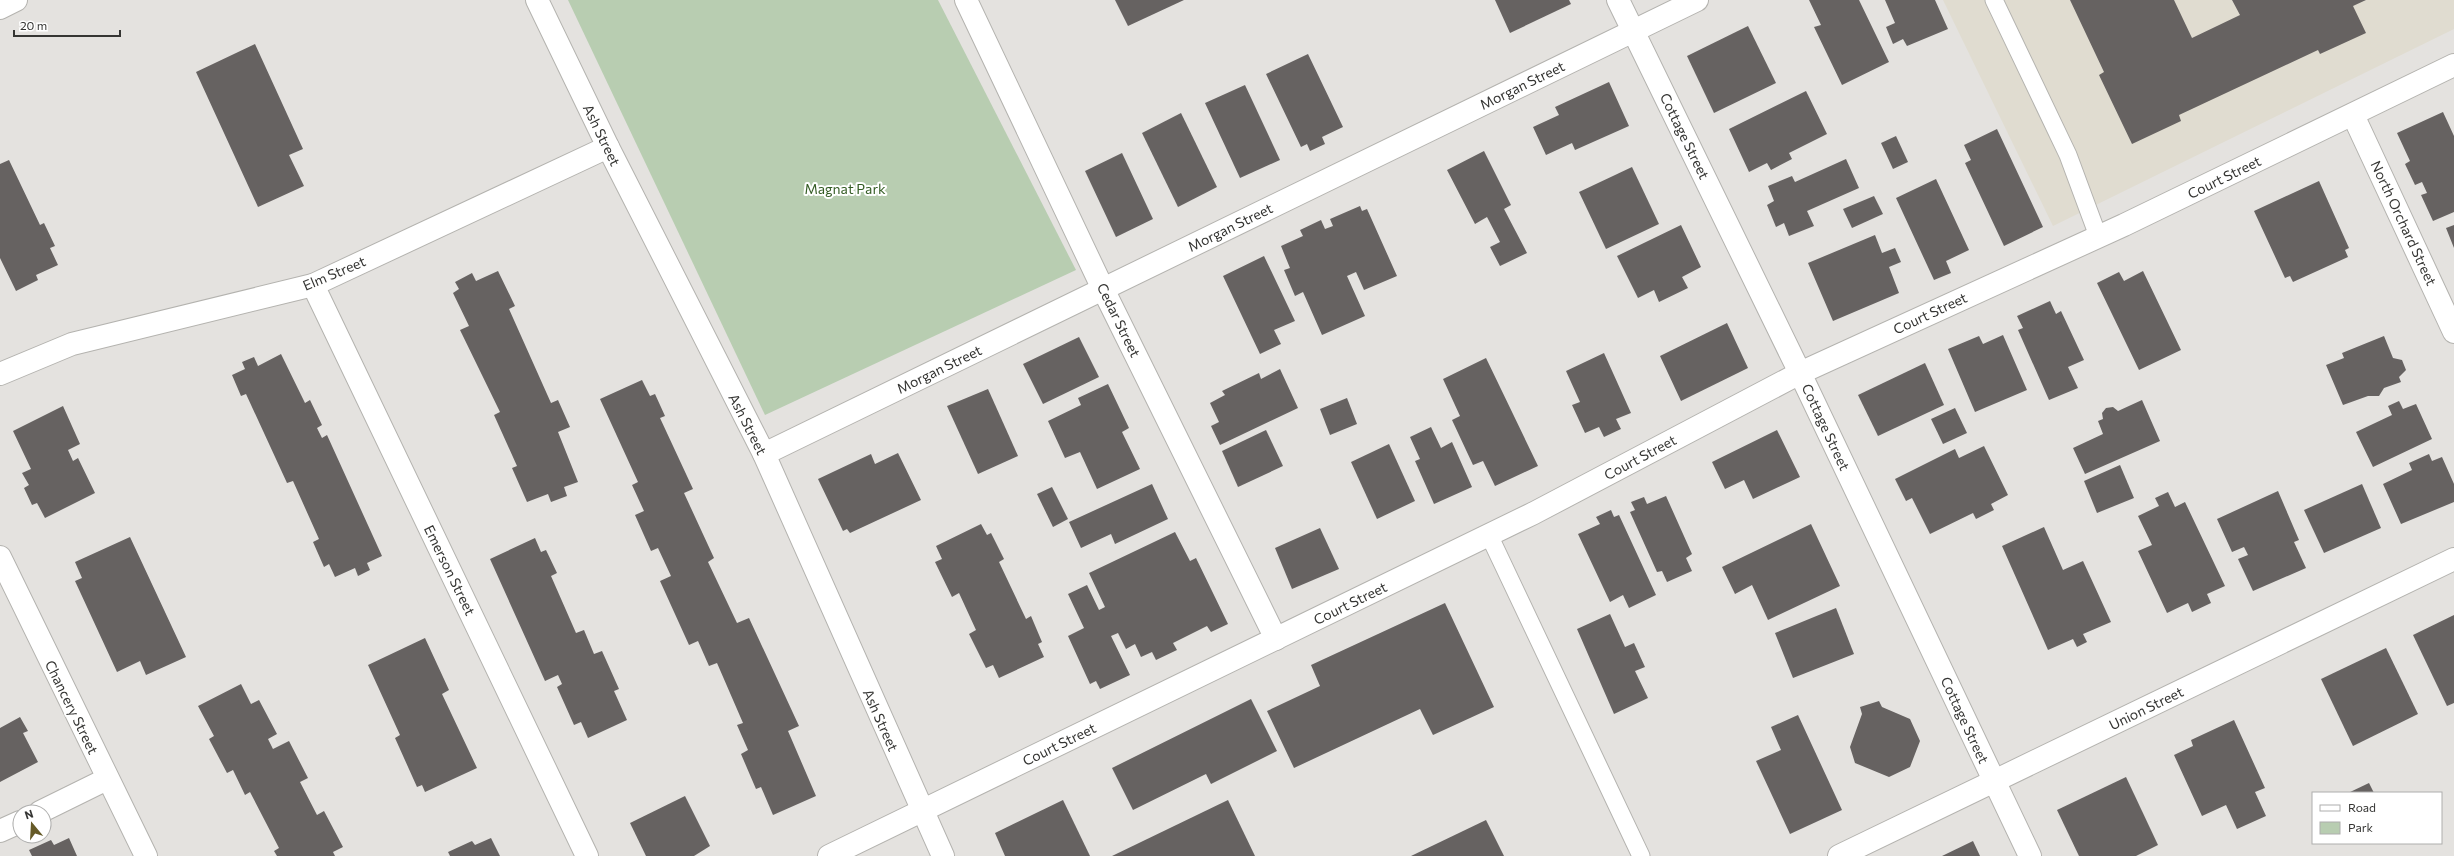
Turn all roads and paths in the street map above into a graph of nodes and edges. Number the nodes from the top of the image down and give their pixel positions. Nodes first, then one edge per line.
1 (16, 0) edge
2 (537, 0) edge
3 (966, 0) edge
4 (1618, 0) edge
5 (1697, 0) edge
6 (1994, 0) edge
7 (0, 8) edge
8 (1634, 31) junction
9 (2454, 65) edge
10 (2353, 115) junction
11 (608, 147) junction
12 (2098, 236) junction
13 (313, 284) junction
14 (1103, 289) junction
15 (2454, 332) edge
16 (1800, 372) junction
17 (0, 374) edge
18 (764, 454) junction
19 (1489, 535) junction
20 (0, 557) edge
21 (2454, 559) edge
22 (1276, 639) junction
23 (107, 779) junction
24 (1993, 781) junction
25 (52, 806) edge
26 (921, 811) junction
27 (12, 826) edge
28 (0, 832) edge
29 (146, 856) edge
30 (587, 856) edge
31 (829, 856) edge
32 (943, 856) edge
33 (1641, 856) edge
34 (1839, 856) edge
35 (2030, 856) edge

1 - 7 street
2 - 11 street, Ash Street
3 - 14 street, Cedar Street
4 - 8 street, Cottage Street
5 - 8 street, Morgan Street
6 - 12 lane
8 - 14 street, Morgan Street
8 - 16 street, Cottage Street
9 - 10 street, Court Street
10 - 12 street, Court Street
10 - 15 street, North Orchard Street
11 - 13 street, Elm Street
11 - 18 street, Ash Street
12 - 16 street, Court Street
13 - 17 street, Elm Street
13 - 30 street, Emerson Street
14 - 18 street, Morgan Street
14 - 22 street, Cedar Street
16 - 19 street, Court Street
16 - 24 street, Cottage Street
18 - 26 street, Ash Street
19 - 22 street, Court Street
19 - 33 lane
20 - 23 street, Chancery Street
21 - 24 street, Union Street
22 - 26 street, Court Street
23 - 25 street
23 - 29 street, Chancery Street
24 - 34 street, Union Street
24 - 35 street, Cottage Street
26 - 31 street, Court Street
26 - 32 street, Ash Street
27 - 28 street

